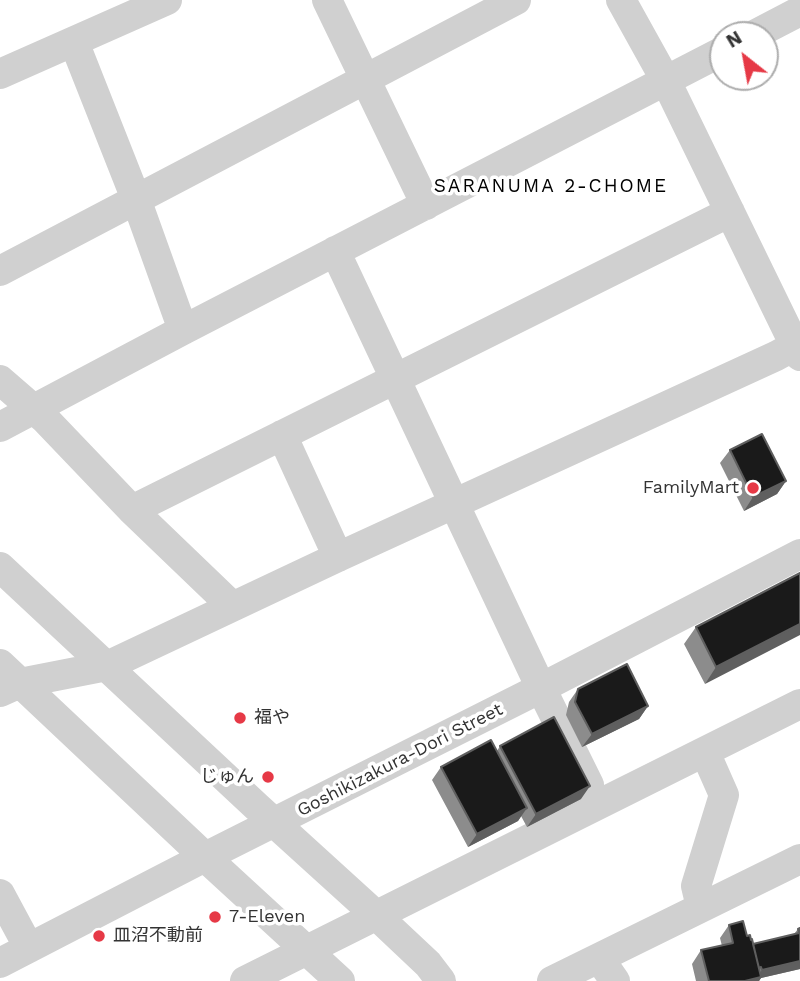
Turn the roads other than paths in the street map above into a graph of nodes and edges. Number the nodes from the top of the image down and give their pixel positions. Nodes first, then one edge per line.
1 (327, 0) edge
2 (516, 0) edge
3 (621, 0) edge
4 (158, 2) edge
5 (800, 11) edge
6 (779, 22) edge
7 (74, 41) junction
8 (709, 58) edge
9 (0, 74) edge
10 (364, 79) junction
11 (666, 81) junction
12 (136, 199) junction
13 (426, 205) junction
14 (730, 212) junction
15 (335, 251) junction
16 (0, 271) edge
17 (183, 330) junction
18 (798, 349) edge
19 (0, 380) edge
20 (394, 380) junction
21 (33, 410) junction
22 (0, 427) edge
23 (282, 435) junction
24 (454, 503) junction
25 (132, 509) junction
26 (800, 554) edge
27 (338, 556) junction
28 (0, 567) edge
29 (232, 606) junction
30 (107, 666) junction
31 (7, 680) edge
32 (541, 688) junction
33 (800, 704) edge
34 (705, 752) junction
35 (599, 806) junction
36 (275, 823) junction
37 (205, 857) junction
38 (800, 859) edge
39 (0, 894) edge
40 (701, 907) junction
41 (377, 916) junction
42 (29, 948) junction
43 (307, 950) junction
44 (0, 963) edge
45 (607, 969) edge
46 (245, 981) edge
47 (340, 981) edge
48 (441, 981) edge
49 (552, 981) edge

1 - 10 street
2 - 10 street
3 - 11 street
4 - 7 street
5 - 6 street
7 - 9 street
7 - 12 street
8 - 11 street
10 - 12 street
10 - 13 street
11 - 13 street
11 - 14 street
12 - 16 street
12 - 17 street
13 - 15 street
14 - 18 street
14 - 20 street
15 - 17 street
15 - 20 street
17 - 21 street
18 - 24 street
19 - 21 street
20 - 23 street
20 - 24 street
21 - 22 street
21 - 25 street
23 - 25 street
23 - 27 street
24 - 27 street
24 - 32 street
25 - 29 street
26 - 32 street, Goshikizakura-Dori Street
27 - 29 street
28 - 30 street
29 - 30 street
30 - 31 street
30 - 36 street
31 - 37 street
32 - 35 street
32 - 36 street, Goshikizakura-Dori Street
33 - 34 street
34 - 35 street
34 - 40 street
35 - 41 street
36 - 37 street, Goshikizakura-Dori Street
36 - 41 street
37 - 42 street, Goshikizakura-Dori Street
37 - 43 street
38 - 40 street
39 - 42 street
40 - 45 street
41 - 43 street
41 - 48 street
42 - 44 street, Goshikizakura-Dori Street
43 - 46 street
43 - 47 street
45 - 49 street

